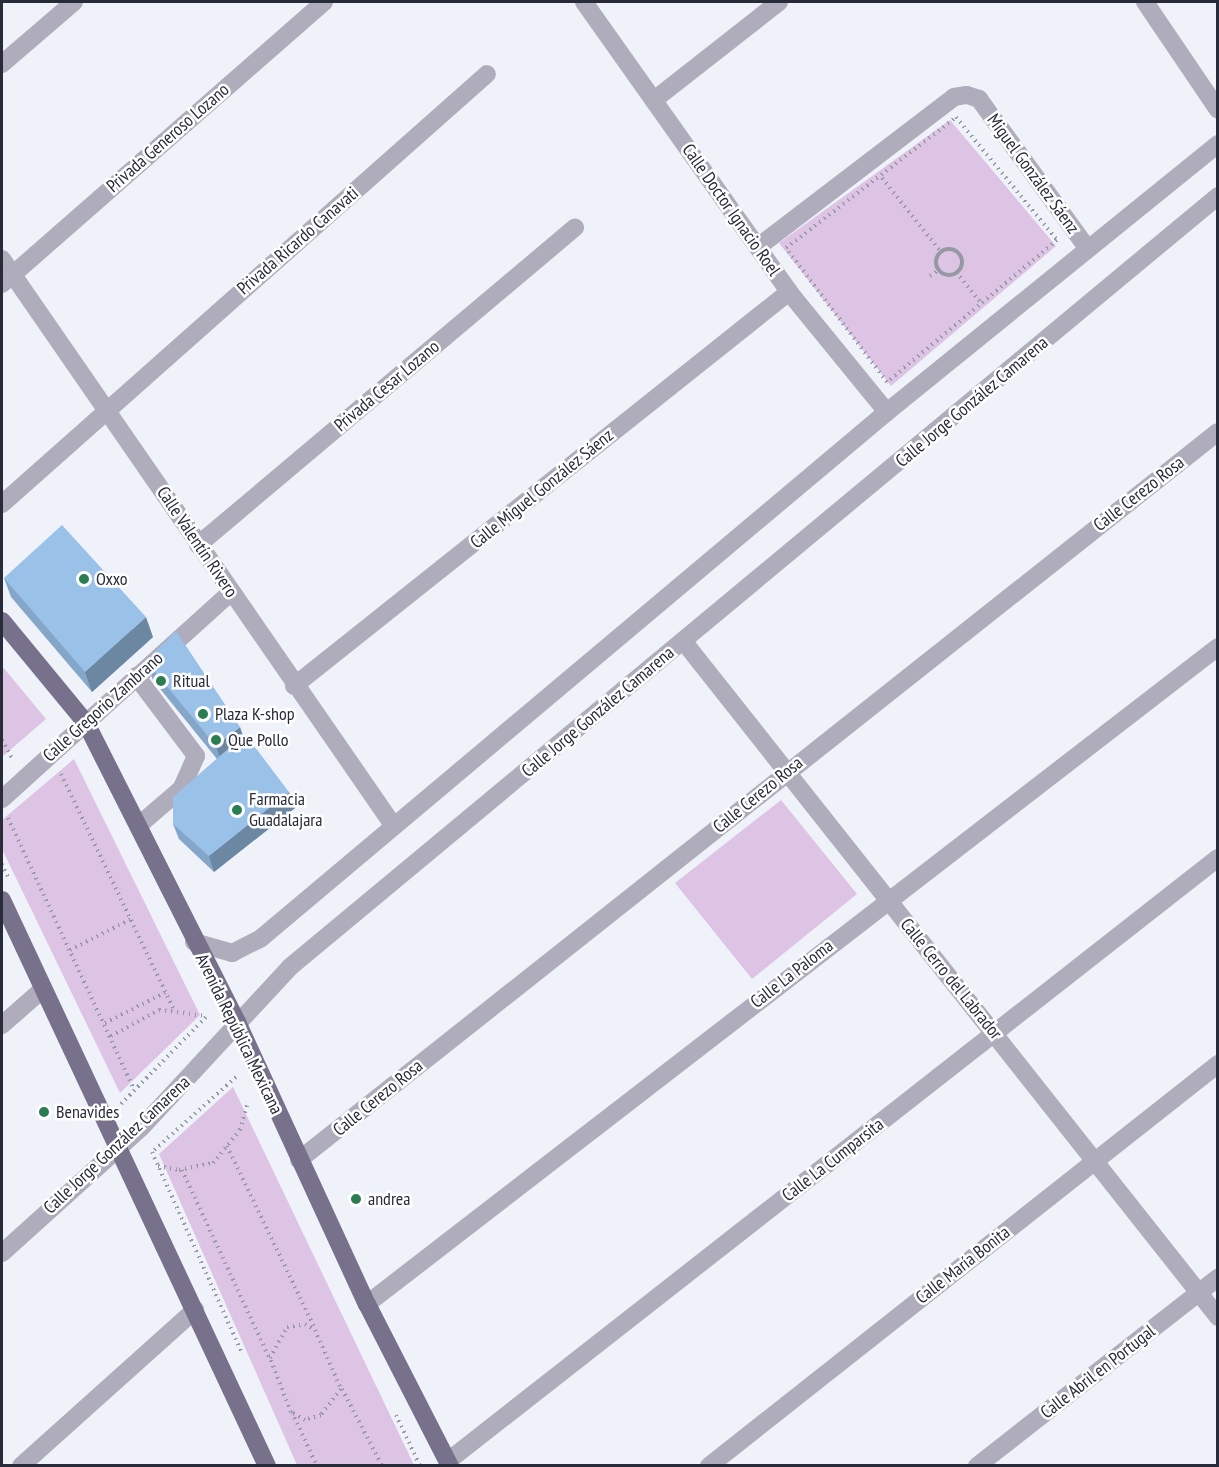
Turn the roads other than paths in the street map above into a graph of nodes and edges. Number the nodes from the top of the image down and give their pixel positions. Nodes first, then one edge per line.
1 (74, 2) edge
2 (324, 2) edge
3 (584, 2) edge
4 (779, 2) edge
5 (1145, 2) edge
6 (2, 64) edge
7 (488, 74) dead end
8 (654, 100) junction
9 (1218, 111) edge
10 (1218, 144) edge
11 (1218, 196) edge
12 (575, 228) dead end
13 (758, 247) junction
14 (1088, 249) junction
15 (2, 259) edge
16 (7, 279) edge
17 (789, 292) junction
18 (108, 409) junction
19 (887, 412) junction
20 (1218, 432) edge
21 (2, 504) edge
22 (198, 545) junction
23 (231, 592) junction
24 (2, 621) edge
25 (684, 642) junction
26 (1218, 647) edge
27 (136, 676) junction
28 (294, 686) junction
29 (86, 723) junction
30 (785, 773) junction
31 (2, 804) edge
32 (139, 825) junction
33 (393, 825) junction
34 (1218, 858) edge
35 (7, 892) edge
36 (888, 900) junction
37 (194, 942) junction
38 (42, 990) junction
39 (237, 1022) junction
40 (2, 1025) edge
41 (995, 1034) junction
42 (1218, 1064) edge
43 (117, 1148) junction
44 (299, 1160) junction
45 (1095, 1160) junction
46 (2, 1253) edge
47 (1218, 1278) edge
48 (1199, 1293) junction
49 (367, 1304) junction
50 (195, 1310) junction
51 (1218, 1317) edge
52 (449, 1463) edge
53 (21, 1466) edge
54 (267, 1466) edge
55 (709, 1466) edge
56 (977, 1466) edge

1 - 6 street
2 - 16 street, Privada Generoso Lozano
3 - 8 street, Calle Doctor Ignacio Roel
4 - 8 street
5 - 9 street
7 - 18 street, Privada Ricardo Canavati
8 - 13 street, Calle Doctor Ignacio Roel
10 - 14 street
11 - 25 street, Calle Jorge González Camarena
12 - 22 street, Privada Cesar Lozano
13 - 14 street, Miguel González Sáenz
13 - 17 street, Calle Doctor Ignacio Roel
14 - 19 street
15 - 16 street, Calle Valentín Rivero
16 - 18 street, Calle Valentín Rivero
17 - 19 street, Calle Doctor Ignacio Roel
17 - 28 street, Calle Miguel González Sáenz
18 - 21 street, Privada Ricardo Canavati
18 - 22 street, Calle Valentín Rivero
19 - 33 street
20 - 30 street, Calle Cerezo Rosa
22 - 23 street, Calle Valentín Rivero
23 - 27 street, Calle Gregorio Zambrano
23 - 28 street, Calle Valentín Rivero
24 - 29 main road, Avenida República Mexicana
25 - 30 street, Calle Cerro del Labrador
25 - 39 street, Calle Jorge González Camarena
26 - 36 street, Calle La Paloma
27 - 29 street, Calle Gregorio Zambrano
27 - 32 street
28 - 33 street, Calle Valentín Rivero
29 - 31 street, Calle Gregorio Zambrano
29 - 32 main road, Avenida República Mexicana
30 - 36 street, Calle Cerro del Labrador
30 - 44 street, Calle Cerezo Rosa
32 - 37 main road, Avenida República Mexicana
33 - 37 street
34 - 41 street, Calle La Cumparsita
35 - 38 main road
36 - 41 street, Calle Cerro del Labrador
36 - 49 street, Calle La Paloma
37 - 39 main road, Avenida República Mexicana
38 - 40 street
38 - 43 main road
39 - 43 street, Calle Jorge González Camarena
39 - 44 main road, Avenida República Mexicana
41 - 45 street, Calle Cerro del Labrador
41 - 52 street, Calle La Cumparsita
42 - 45 street, Calle María Bonita
43 - 46 street, Calle Jorge González Camarena
43 - 50 main road
44 - 49 main road, Avenida República Mexicana
45 - 48 street, Calle Cerro del Labrador
45 - 55 street, Calle María Bonita
47 - 48 street, Calle Abril en Portugal
48 - 51 street, Calle Cerro del Labrador
48 - 56 street, Calle Abril en Portugal
49 - 52 main road, Avenida República Mexicana
50 - 53 street
50 - 54 main road

